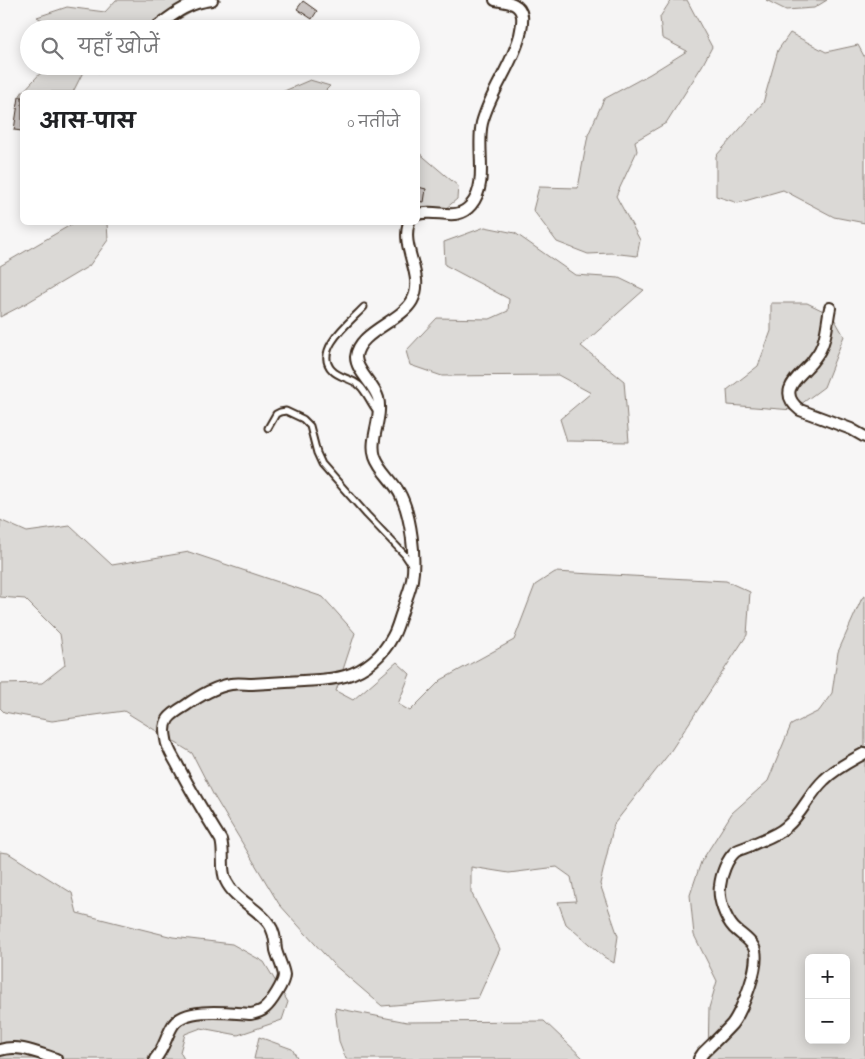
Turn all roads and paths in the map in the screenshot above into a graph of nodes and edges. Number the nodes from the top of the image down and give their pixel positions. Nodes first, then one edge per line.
1 (212, 0) edge
2 (495, 0) edge
3 (167, 20) edge
4 (420, 213) edge
5 (408, 225) edge
6 (364, 307) dead end
7 (830, 308) dead end
8 (379, 413) junction
9 (268, 428) dead end
10 (865, 437) edge
11 (413, 566) junction
12 (865, 753) edge
13 (0, 1050) edge
14 (56, 1059) edge
15 (155, 1059) edge
16 (699, 1059) edge

1 - 3 street
2 - 4 street
5 - 8 street
6 - 8 lane
7 - 10 street
8 - 11 street
9 - 11 lane
11 - 15 street
12 - 16 street
13 - 14 street

